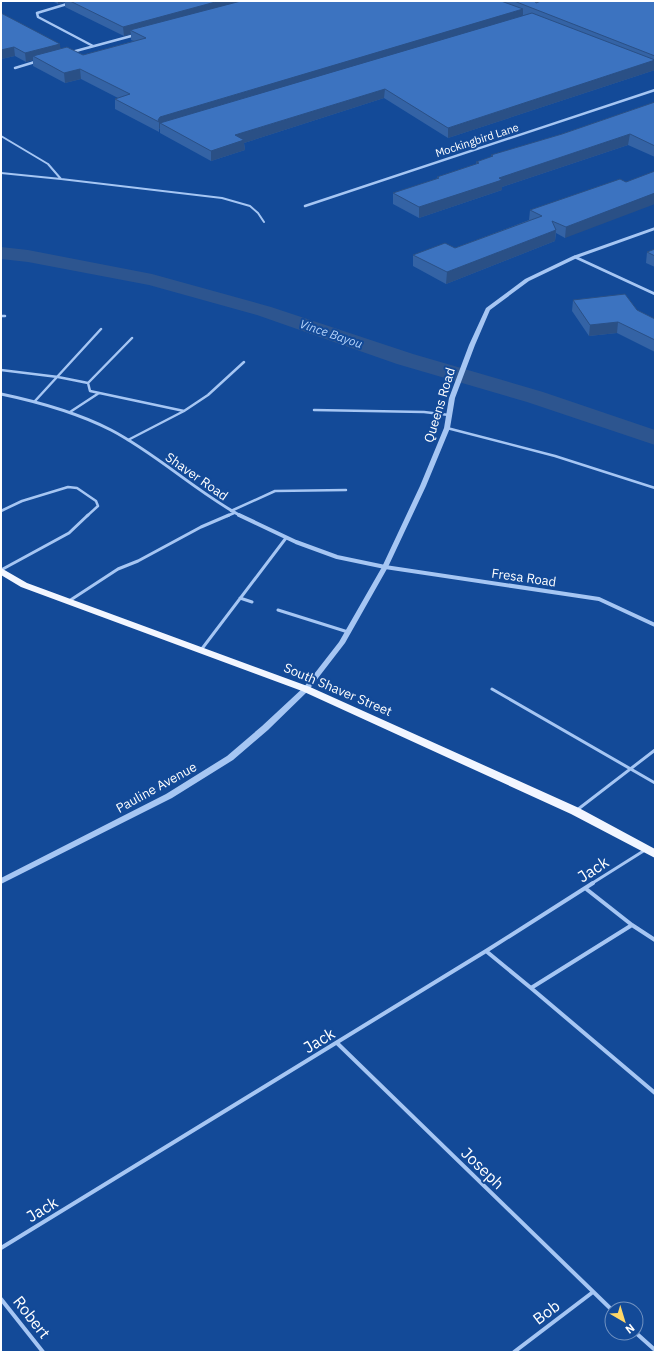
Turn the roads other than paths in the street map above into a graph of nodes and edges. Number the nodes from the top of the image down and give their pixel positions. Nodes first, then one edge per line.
1 (77, 1) edge
2 (138, 34) edge
3 (93, 46) junction
4 (65, 54) edge
5 (44, 60) edge
6 (15, 68) dead end
7 (655, 90) edge
8 (1, 136) edge
9 (1, 173) edge
10 (61, 179) junction
11 (305, 206) dead end
12 (264, 222) dead end
13 (655, 228) edge
14 (575, 257) junction
15 (655, 294) edge
16 (1, 316) edge
17 (5, 316) dead end
18 (101, 329) dead end
19 (132, 338) dead end
20 (244, 362) dead end
21 (1, 370) edge
22 (58, 377) junction
23 (88, 383) junction
24 (99, 393) junction
25 (1, 394) edge
26 (34, 401) junction
27 (314, 410) dead end
28 (184, 411) junction
29 (70, 412) junction
30 (449, 415) junction
31 (447, 428) junction
32 (128, 440) junction
33 (655, 488) edge
34 (346, 490) dead end
35 (1, 511) edge
36 (232, 512) junction
37 (286, 538) junction
38 (385, 567) junction
39 (1, 570) edge
40 (240, 598) junction
41 (69, 601) junction
42 (252, 602) dead end
43 (278, 610) dead end
44 (655, 625) edge
45 (348, 632) junction
46 (201, 650) junction
47 (306, 689) junction
48 (492, 689) dead end
49 (655, 750) edge
50 (630, 769) junction
51 (655, 783) edge
52 (575, 811) junction
53 (651, 851) edge
54 (1, 881) edge
55 (585, 888) junction
56 (632, 924) junction
57 (655, 940) edge
58 (486, 951) junction
59 (532, 988) junction
60 (337, 1043) junction
61 (655, 1093) edge
62 (1, 1248) edge
63 (593, 1292) junction
64 (1, 1299) edge
65 (604, 1302) edge
66 (644, 1340) edge
67 (655, 1350) edge
68 (43, 1352) edge
69 (514, 1352) edge

1 - 3 street
2 - 3 street
3 - 4 street
5 - 6 street
7 - 11 street, Mockingbird Lane
8 - 10 lane
9 - 10 lane
10 - 12 lane
13 - 14 street, Queens Road
14 - 15 street
14 - 30 street, Queens Road
16 - 17 lane
18 - 22 lane
19 - 23 lane
20 - 28 lane
21 - 22 lane
22 - 23 lane
22 - 26 lane
23 - 24 lane
24 - 28 lane
24 - 29 lane
25 - 26 street, Shaver Road
26 - 29 street, Shaver Road
27 - 30 lane
28 - 32 lane
29 - 32 street, Shaver Road
30 - 31 street, Queens Road
31 - 33 lane
31 - 38 street, Queens Road
32 - 36 street, Shaver Road
34 - 36 lane
35 - 39 lane
36 - 37 street, Shaver Road
36 - 41 lane
37 - 38 street, Shaver Road
37 - 40 lane
38 - 44 street, Fresa Road
38 - 45 street, Queens Road
39 - 41 main road, South Shaver Street
40 - 42 lane
40 - 46 lane
41 - 46 main road, South Shaver Street
43 - 45 lane
45 - 47 street, Queens Road
46 - 47 main road, South Shaver Street
47 - 52 main road, South Shaver Street
47 - 54 street, Pauline Avenue
48 - 50 lane
49 - 50 lane
50 - 51 lane
50 - 52 lane
52 - 53 main road, South Shaver Street
53 - 55 lane, Jack
55 - 56 lane
55 - 58 lane, Jack
56 - 57 lane
56 - 59 lane
58 - 59 lane
58 - 60 lane, Jack
59 - 61 lane
60 - 62 lane, Jack
60 - 63 lane, Joseph
63 - 65 lane, Joseph
63 - 69 lane, Bob
64 - 68 lane, Robert
66 - 67 lane

